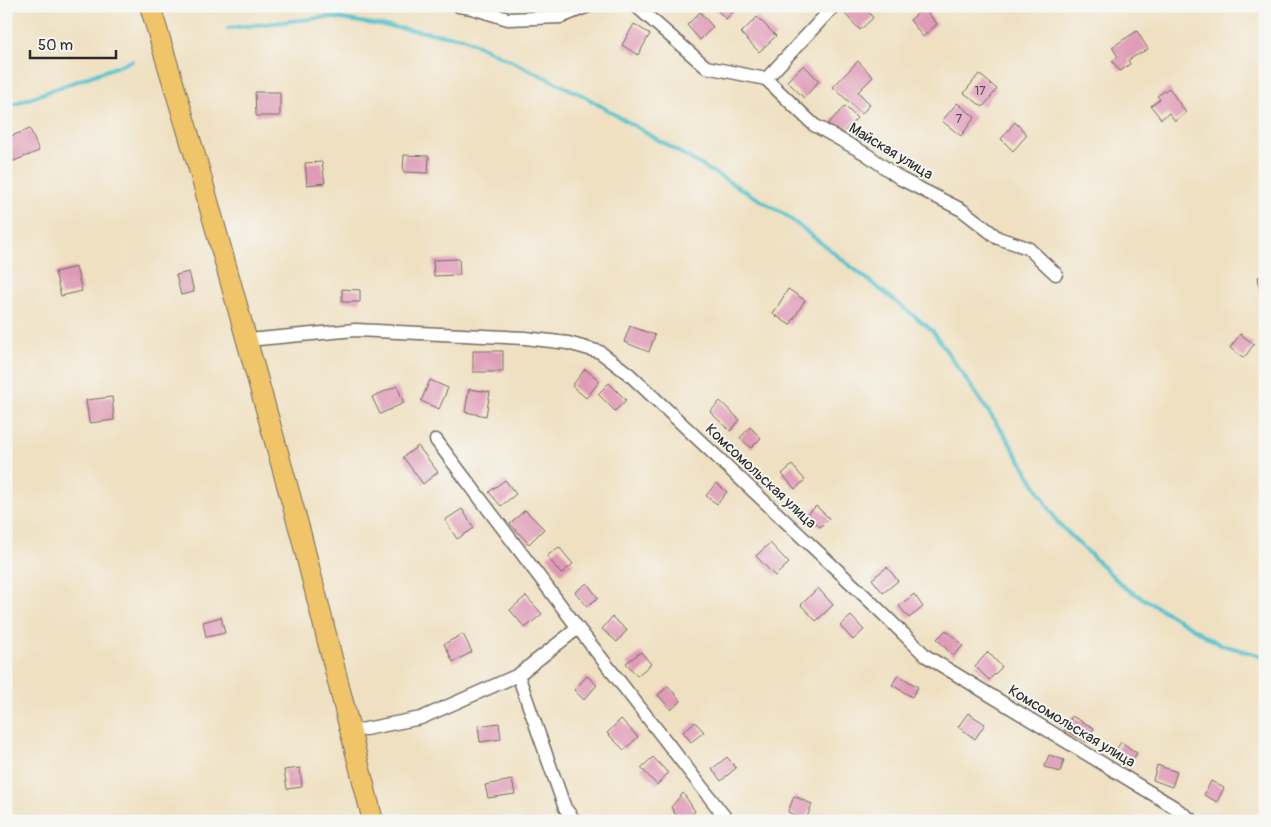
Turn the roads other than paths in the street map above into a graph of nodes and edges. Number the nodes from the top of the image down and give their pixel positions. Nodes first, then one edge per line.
1 (150, 6) edge
2 (459, 6) edge
3 (588, 6) edge
4 (636, 6) edge
5 (834, 6) edge
6 (766, 79) junction
7 (1056, 274) dead end
8 (247, 340) junction
9 (436, 440) dead end
10 (578, 628) junction
11 (518, 675) junction
12 (350, 732) junction
13 (373, 821) edge
14 (575, 821) edge
15 (728, 821) edge
16 (1193, 821) edge

1 - 8 main road
2 - 3 street
4 - 6 street
5 - 6 street
6 - 7 street, Майская улица
8 - 12 main road
8 - 16 street, Комсомольская улица
9 - 10 street
10 - 11 street
10 - 15 street
11 - 12 street
11 - 14 street
12 - 13 main road

